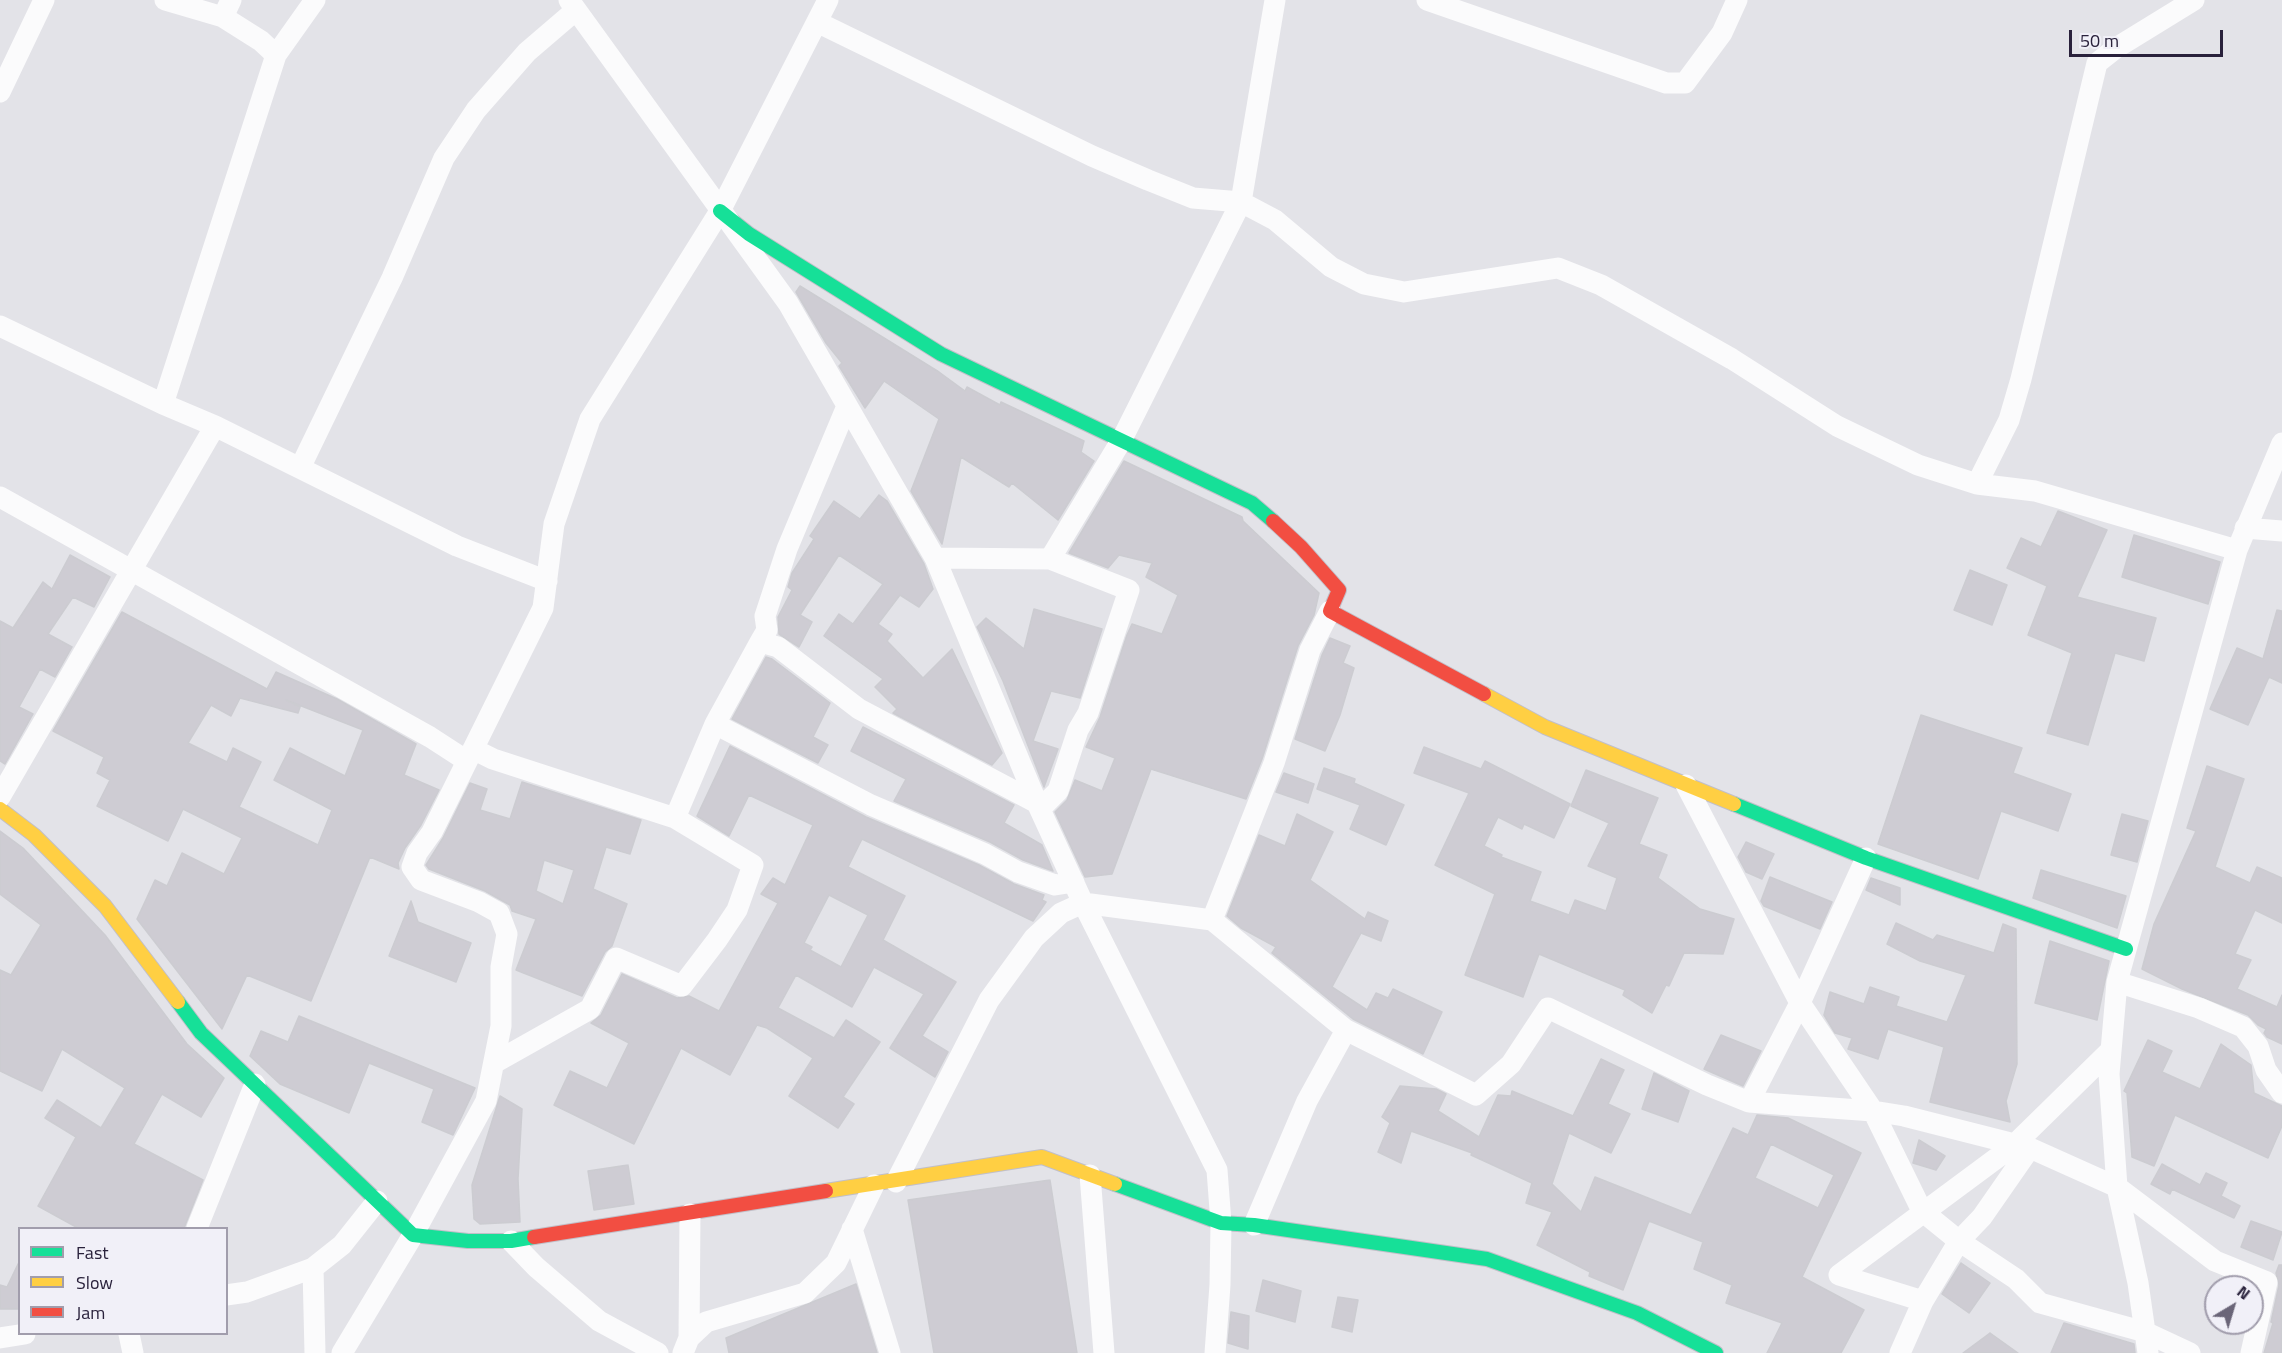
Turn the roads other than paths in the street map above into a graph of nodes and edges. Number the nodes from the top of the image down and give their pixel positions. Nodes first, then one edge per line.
1 (45, 0) edge
2 (165, 0) edge
3 (315, 0) edge
4 (828, 0) edge
5 (1275, 0) edge
6 (1427, 0) edge
7 (1737, 0) edge
8 (2194, 0) edge
9 (572, 5) edge
10 (227, 8) edge
11 (817, 22) junction
12 (276, 55) junction
13 (0, 92) edge
14 (1242, 202) junction
15 (720, 211) junction
16 (0, 326) edge
17 (163, 404) junction
18 (847, 406) junction
19 (215, 426) junction
20 (1121, 441) junction
21 (2282, 443) edge
22 (300, 468) junction
23 (1977, 484) junction
24 (0, 497) edge
25 (2245, 528) junction
26 (2282, 531) edge
27 (2237, 550) junction
28 (935, 558) junction
29 (1050, 559) junction
30 (131, 572) junction
31 (547, 581) junction
32 (1330, 611) junction
33 (760, 642) junction
34 (715, 724) junction
35 (470, 755) junction
36 (1686, 785) junction
37 (0, 797) edge
38 (1039, 806) junction
39 (0, 809) edge
40 (675, 818) junction
41 (1866, 858) junction
42 (1074, 882) junction
43 (1083, 903) junction
44 (1212, 920) junction
45 (2127, 950) junction
46 (2117, 982) junction
47 (1800, 1003) junction
48 (1346, 1030) junction
49 (2111, 1050) junction
50 (494, 1063) junction
51 (255, 1084) junction
52 (2282, 1093) edge
53 (1749, 1102) junction
54 (1873, 1111) junction
55 (2021, 1147) junction
56 (1090, 1175) junction
57 (896, 1182) junction
58 (874, 1185) junction
59 (2117, 1187) junction
60 (377, 1201) junction
61 (1922, 1211) junction
62 (690, 1214) junction
63 (1221, 1223) junction
64 (1254, 1225) junction
65 (197, 1227) edge
66 (852, 1229) junction
67 (413, 1235) junction
68 (511, 1241) junction
69 (1959, 1241) junction
70 (313, 1268) junction
71 (228, 1295) edge
72 (1923, 1301) junction
73 (19, 1335) edge
74 (129, 1335) edge
75 (0, 1338) edge
76 (2147, 1343) edge
77 (686, 1346) edge
78 (133, 1353) edge
79 (315, 1353) edge
80 (342, 1353) edge
81 (658, 1353) edge
82 (890, 1353) edge
83 (1104, 1353) edge
84 (1215, 1353) edge
85 (1716, 1353) edge
86 (1900, 1353) edge
87 (2190, 1353) edge
88 (2251, 1353) edge

1 - 13 street
2 - 10 street
3 - 12 street
4 - 11 street
5 - 14 street
6 - 7 street
8 - 23 street
9 - 15 street
9 - 22 street
10 - 12 street
11 - 14 street
11 - 15 street
12 - 17 street
14 - 20 street
14 - 23 street
15 - 18 street
15 - 20 street
15 - 31 street
16 - 17 street
17 - 19 street
18 - 28 street
18 - 33 street
19 - 22 street
19 - 30 street
20 - 29 street
20 - 32 street
21 - 25 street
22 - 31 street
23 - 27 street
24 - 30 street
25 - 26 street
25 - 27 street
27 - 45 street
28 - 29 street
28 - 38 street
29 - 38 street
30 - 35 street
30 - 37 street
31 - 35 street
32 - 36 street
32 - 44 street
33 - 34 street
33 - 38 street
34 - 40 street
34 - 42 street
35 - 40 street
35 - 50 street
36 - 41 street
36 - 47 street
38 - 42 street
39 - 51 street
40 - 50 street
41 - 45 street
41 - 47 street
42 - 43 street
43 - 44 street
43 - 57 street
43 - 63 street
44 - 48 street
45 - 46 street
46 - 49 street
46 - 52 street
47 - 53 street
47 - 54 street
48 - 53 street
48 - 64 street
49 - 55 street
49 - 59 street
50 - 67 street
51 - 60 street
51 - 65 street
53 - 54 street
54 - 55 street
54 - 61 street
55 - 59 street
55 - 61 street
55 - 69 street
56 - 57 street
56 - 63 street
56 - 83 street
57 - 58 street
58 - 62 street
58 - 66 street
59 - 76 street
59 - 88 street
60 - 67 street
60 - 70 street
61 - 69 street
61 - 72 street
62 - 68 street
62 - 77 street
63 - 64 street
63 - 84 street
64 - 85 street
66 - 77 street
66 - 82 street
67 - 68 street
67 - 80 street
68 - 81 street
69 - 72 street
69 - 76 street
70 - 71 street
70 - 79 street
72 - 86 street
73 - 75 street
74 - 78 street
76 - 87 street

